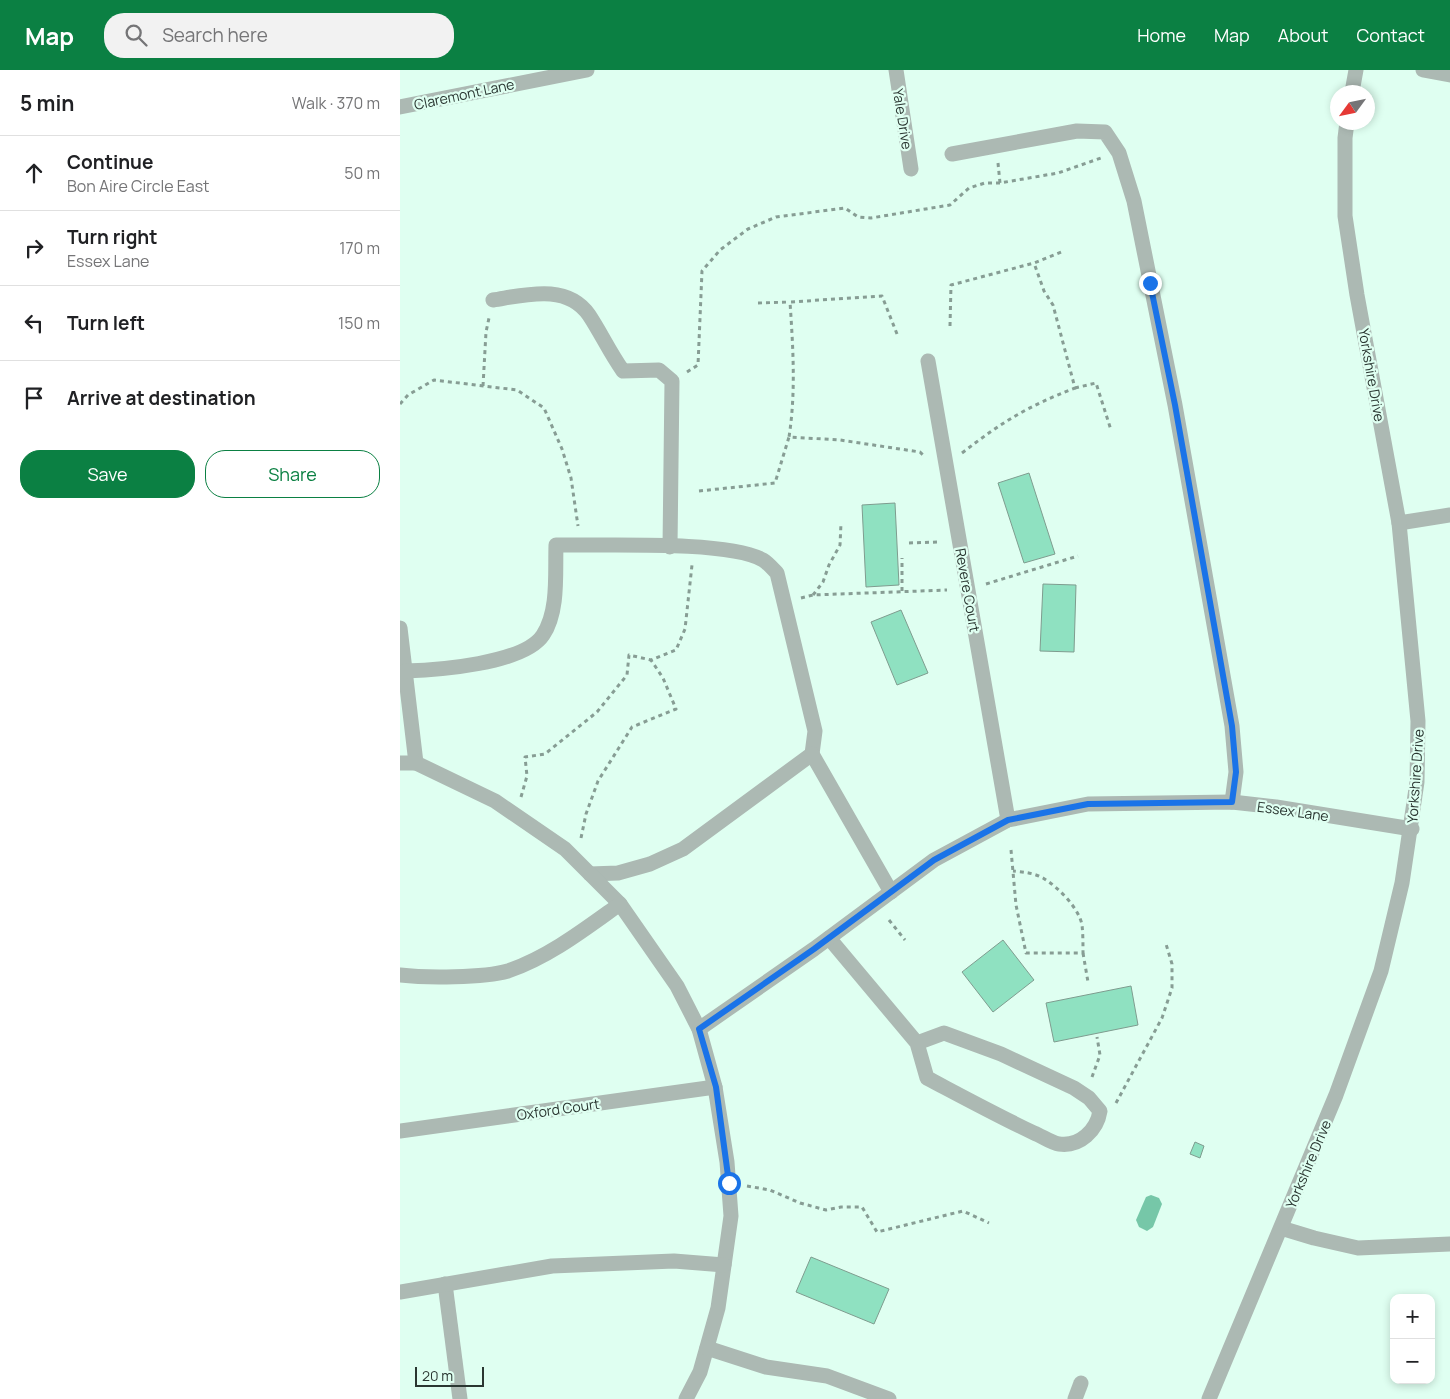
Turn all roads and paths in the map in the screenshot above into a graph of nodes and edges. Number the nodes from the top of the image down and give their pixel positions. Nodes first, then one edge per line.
1 (587, 70) edge
2 (896, 70) edge
3 (1356, 70) edge
4 (1423, 70) edge
5 (1450, 75) edge
6 (1353, 85) edge
7 (400, 107) edge
8 (1346, 130) edge
9 (1119, 153) junction
10 (952, 154) dead end
11 (911, 169) dead end
12 (1064, 251) dead end
13 (1034, 263) junction
14 (493, 300) joint
15 (790, 302) junction
16 (758, 303) dead end
17 (950, 326) dead end
18 (898, 334) dead end
19 (928, 361) dead end
20 (672, 381) junction
21 (483, 386) junction
22 (1075, 388) junction
23 (400, 404) edge
24 (1111, 430) dead end
25 (788, 437) junction
26 (923, 454) dead end
27 (960, 454) dead end
28 (699, 491) dead end
29 (1450, 515) edge
30 (841, 523) dead end
31 (1399, 523) junction
32 (939, 542) dead end
33 (909, 543) dead end
34 (581, 546) junction
35 (670, 547) junction
36 (694, 548) junction
37 (1078, 556) dead end
38 (902, 558) dead end
39 (983, 585) dead end
40 (947, 590) dead end
41 (902, 591) junction
42 (813, 595) junction
43 (786, 602) junction
44 (400, 628) edge
45 (651, 660) junction
46 (405, 671) junction
47 (812, 754) junction
48 (400, 763) edge
49 (416, 763) junction
50 (1232, 802) junction
51 (515, 814) junction
52 (1008, 820) junction
53 (1412, 829) junction
54 (1011, 850) dead end
55 (573, 856) junction
56 (1013, 870) junction
57 (590, 874) junction
58 (892, 892) junction
59 (620, 904) junction
60 (889, 920) dead end
61 (829, 938) junction
62 (904, 940) dead end
63 (1166, 944) dead end
64 (1083, 953) junction
65 (400, 975) edge
66 (1088, 982) dead end
67 (699, 1029) junction
68 (1097, 1036) dead end
69 (917, 1043) junction
70 (716, 1087) junction
71 (1083, 1093) junction
72 (1100, 1111) junction
73 (400, 1131) edge
74 (729, 1183) junction
75 (989, 1223) dead end
76 (1281, 1228) junction
77 (1450, 1244) edge
78 (724, 1265) junction
79 (445, 1284) junction
80 (400, 1292) edge
81 (707, 1348) junction
82 (1081, 1383) dead end
83 (460, 1399) edge
84 (686, 1399) edge
85 (889, 1399) edge
86 (1075, 1399) edge
87 (1209, 1399) edge

1 - 7 street, Claremont Lane
2 - 11 street, Yale Drive
3 - 6 street
4 - 5 street
8 - 31 street, Yorkshire Drive
9 - 10 street
9 - 20 path
9 - 50 street
12 - 13 path
13 - 17 path
13 - 22 path
14 - 20 street
14 - 21 path
15 - 16 path
15 - 18 path
15 - 25 path
19 - 52 street, Revere Court
20 - 35 street
21 - 23 path
21 - 34 path
22 - 24 path
22 - 27 path
25 - 26 path
25 - 28 path
29 - 31 street
30 - 42 path
31 - 53 street, Yorkshire Drive
32 - 33 path
34 - 35 street
34 - 46 street
35 - 36 street
36 - 43 street
36 - 45 path
37 - 39 path
38 - 41 path
40 - 41 path
41 - 42 path
42 - 43 path
43 - 47 street
44 - 46 street
45 - 51 path
45 - 55 path
46 - 49 street
47 - 57 street
47 - 58 street
48 - 49 street
49 - 51 street
50 - 52 street, Essex Lane
50 - 53 street, Essex Lane
51 - 55 street
52 - 58 street, Essex Lane
53 - 76 street, Yorkshire Drive
54 - 56 path
55 - 57 street
56 - 64 path
56 - 64 path
57 - 59 street
58 - 61 street, Essex Lane
59 - 65 street
59 - 67 street
60 - 62 path
61 - 67 street, Essex Lane
61 - 69 street
63 - 72 path
64 - 66 path
67 - 70 street
68 - 71 path
69 - 71 street
69 - 72 street
70 - 73 street, Oxford Court
70 - 74 street
71 - 72 street
74 - 75 path
74 - 78 street
76 - 77 street
76 - 87 street, Yorkshire Drive
78 - 79 street
78 - 81 street
79 - 80 street
79 - 83 street
81 - 84 street
81 - 85 street
82 - 86 street

